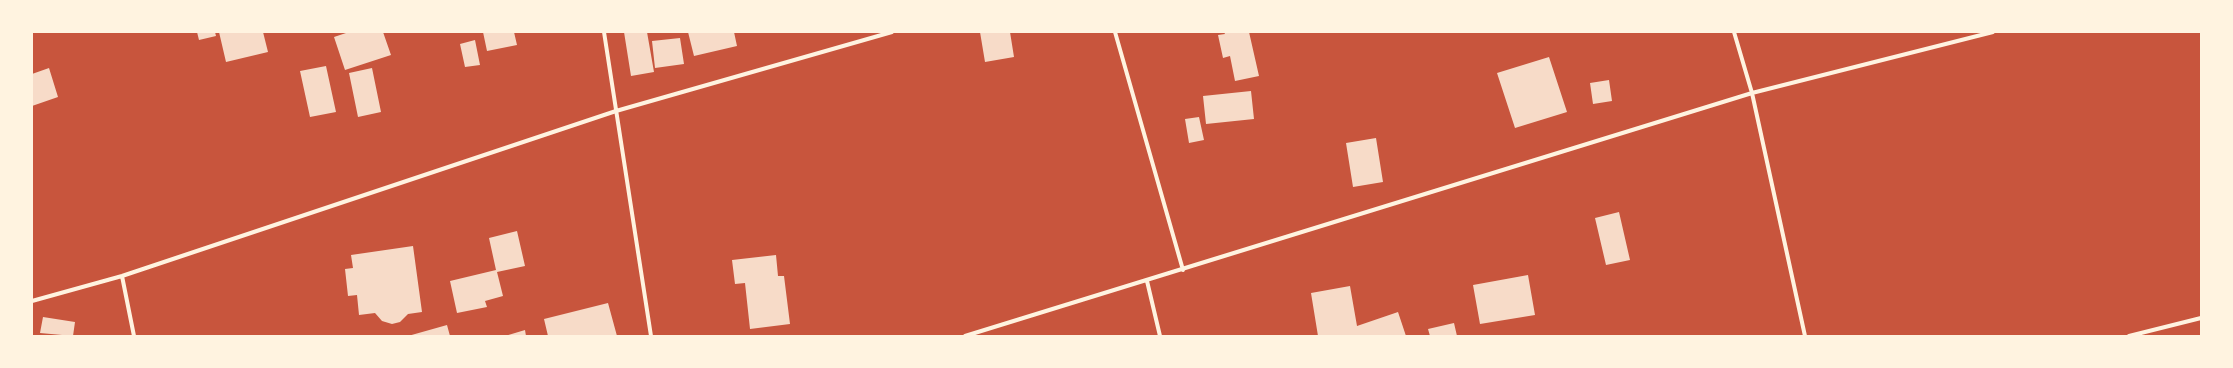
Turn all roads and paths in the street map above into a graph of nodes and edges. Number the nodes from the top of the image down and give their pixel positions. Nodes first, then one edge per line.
1 (604, 32) edge
2 (892, 32) edge
3 (1115, 32) edge
4 (1734, 32) edge
5 (1993, 32) edge
6 (1752, 92) junction
7 (616, 110) junction
8 (1183, 270) junction
9 (122, 276) junction
10 (1148, 281) junction
11 (32, 301) edge
12 (2201, 318) edge
13 (134, 336) edge
14 (651, 336) edge
15 (965, 336) edge
16 (1160, 336) edge
17 (1805, 336) edge
18 (2129, 336) edge

1 - 7 street
2 - 7 street
3 - 8 street
4 - 6 street
5 - 6 street
6 - 8 street
6 - 17 street
7 - 9 street
7 - 14 street
8 - 10 street
9 - 11 street
9 - 13 street
10 - 15 street
10 - 16 street
12 - 18 street

